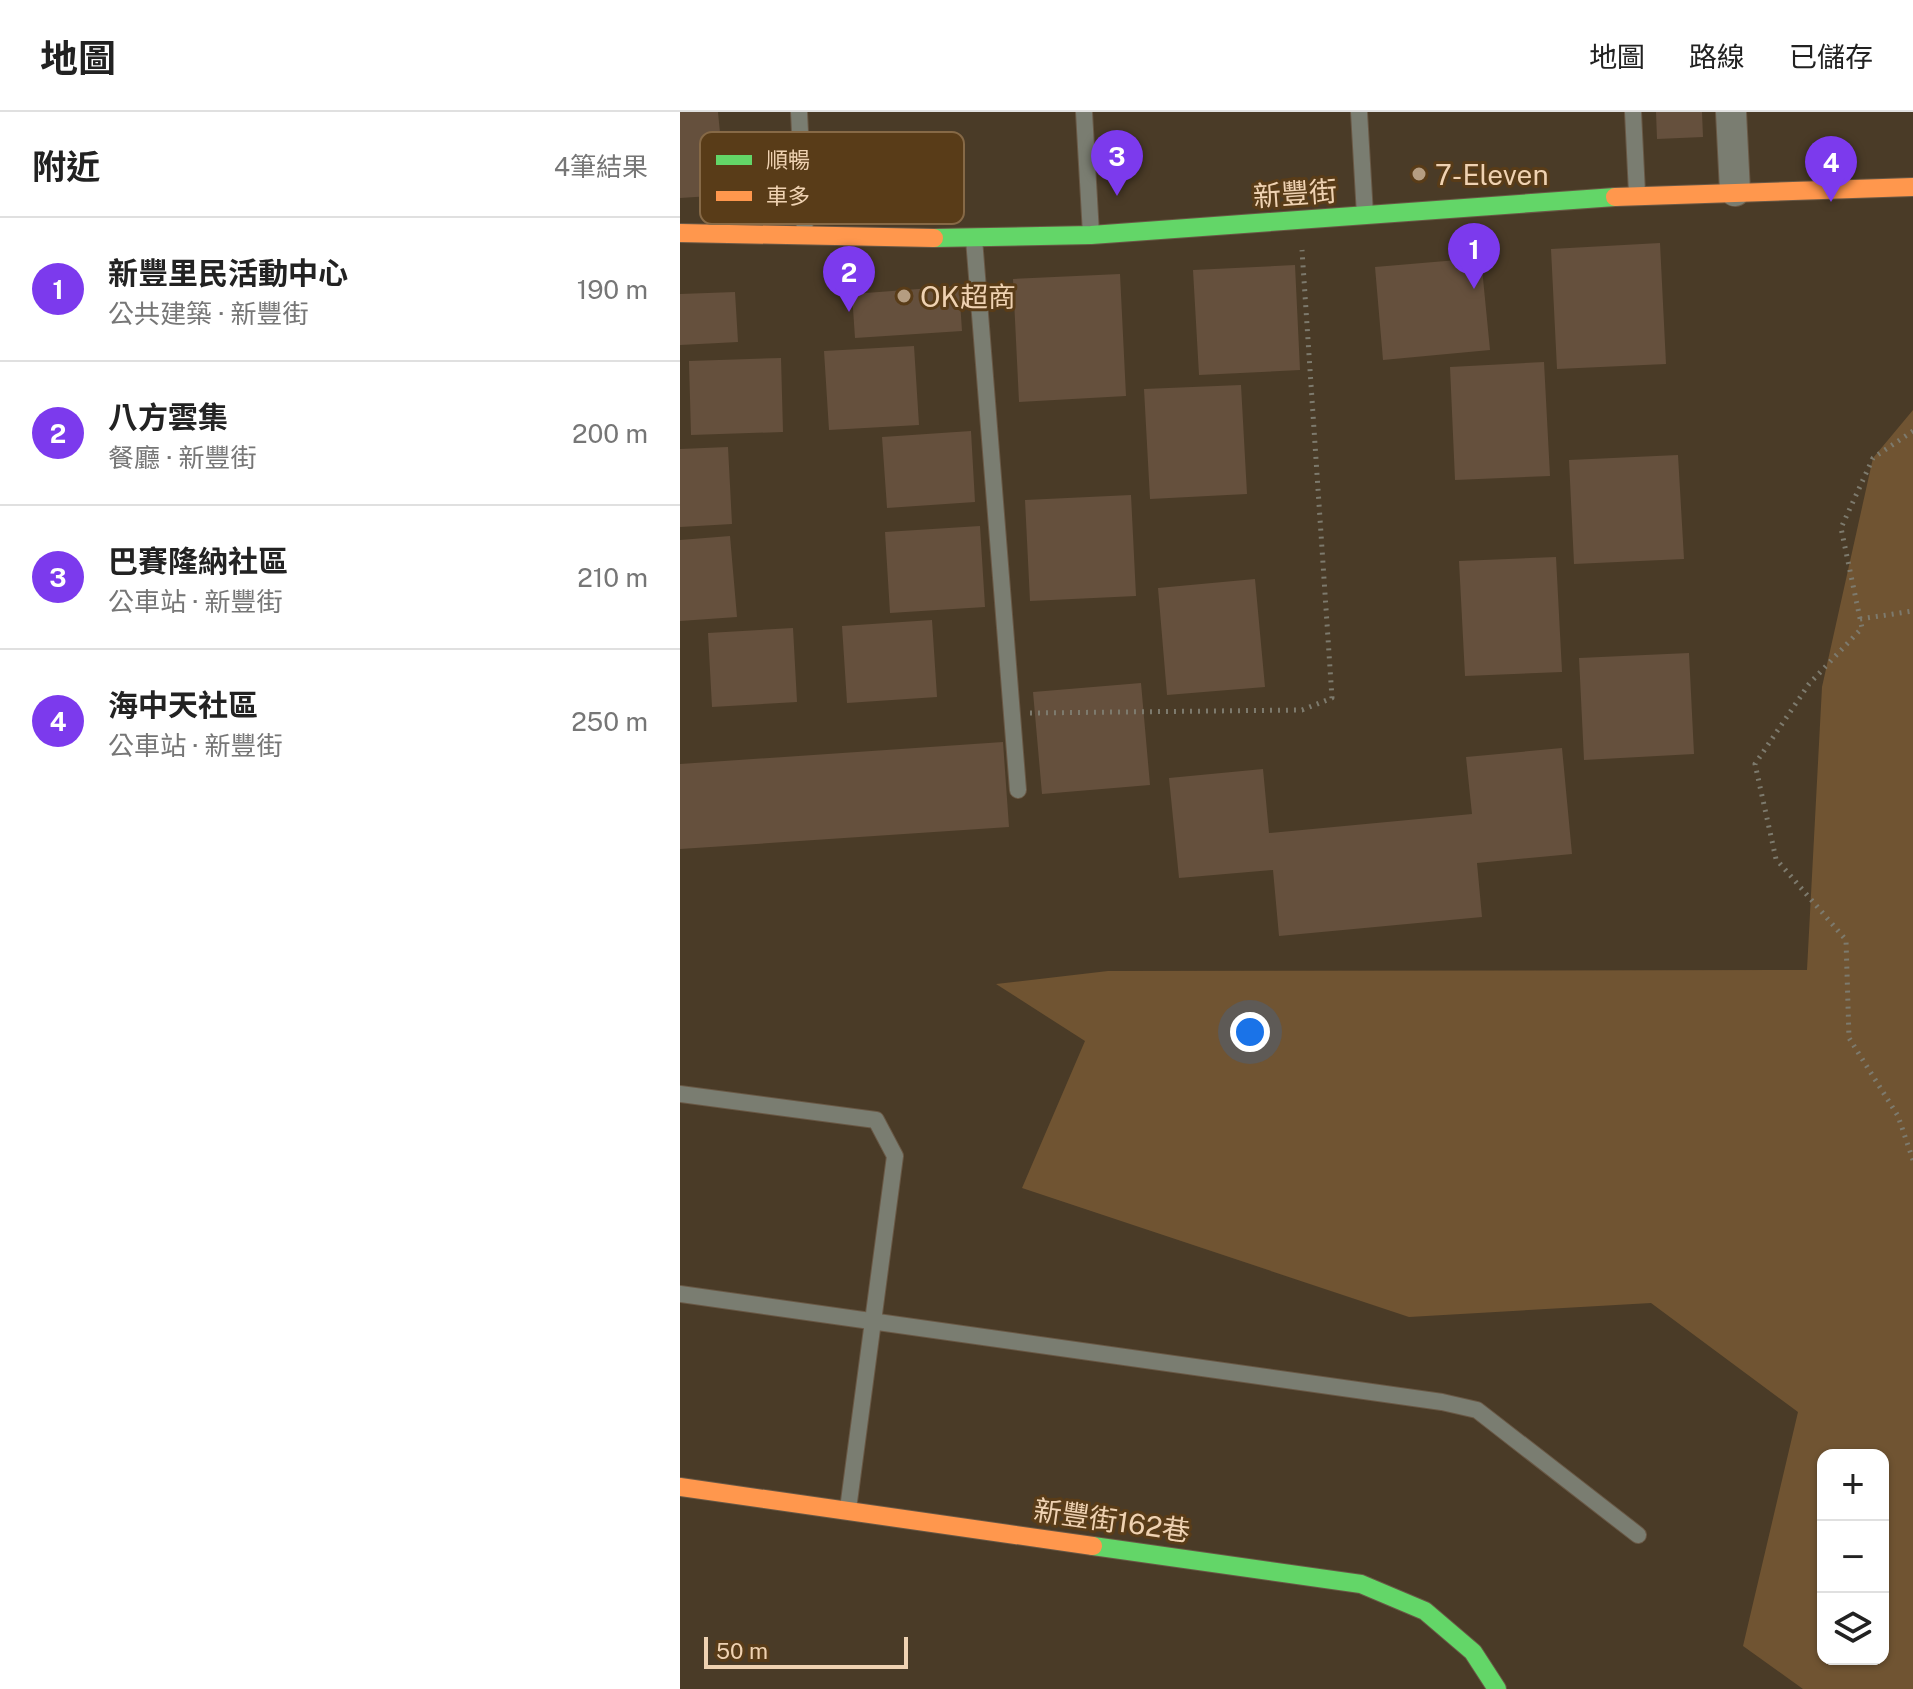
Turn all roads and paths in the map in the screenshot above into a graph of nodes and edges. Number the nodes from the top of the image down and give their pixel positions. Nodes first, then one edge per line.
1 (799, 112) edge
2 (1084, 112) edge
3 (1359, 112) edge
4 (1633, 112) edge
5 (1731, 112) edge
6 (800, 132) edge
7 (1913, 187) edge
8 (1735, 191) junction
9 (1637, 195) junction
10 (1365, 217) junction
11 (1300, 221) junction
12 (805, 224) edge
13 (680, 233) edge
14 (806, 235) junction
15 (1091, 235) junction
16 (974, 239) junction
17 (1913, 431) edge
18 (1913, 611) edge
19 (1860, 619) junction
20 (1012, 713) junction
21 (1018, 790) dead end
22 (680, 1094) edge
23 (1913, 1160) edge
24 (680, 1294) edge
25 (871, 1321) junction
26 (680, 1487) edge
27 (848, 1511) junction
28 (1638, 1535) dead end
29 (1497, 1689) edge

1 - 6 lane
2 - 15 lane
3 - 10 lane
4 - 9 lane
5 - 8 street
7 - 8 street, 新豐街
8 - 9 street, 新豐街
9 - 10 street, 新豐街
10 - 11 street, 新豐街
11 - 15 street, 新豐街
11 - 20 path
12 - 14 lane
13 - 14 street, 新豐街
14 - 16 street, 新豐街
15 - 16 street, 新豐街
16 - 20 lane
17 - 19 path
18 - 19 path
19 - 23 path
20 - 21 lane
22 - 25 lane
24 - 25 lane
25 - 27 lane
25 - 28 lane
26 - 27 street, 新豐街162巷
27 - 29 street, 新豐街162巷

